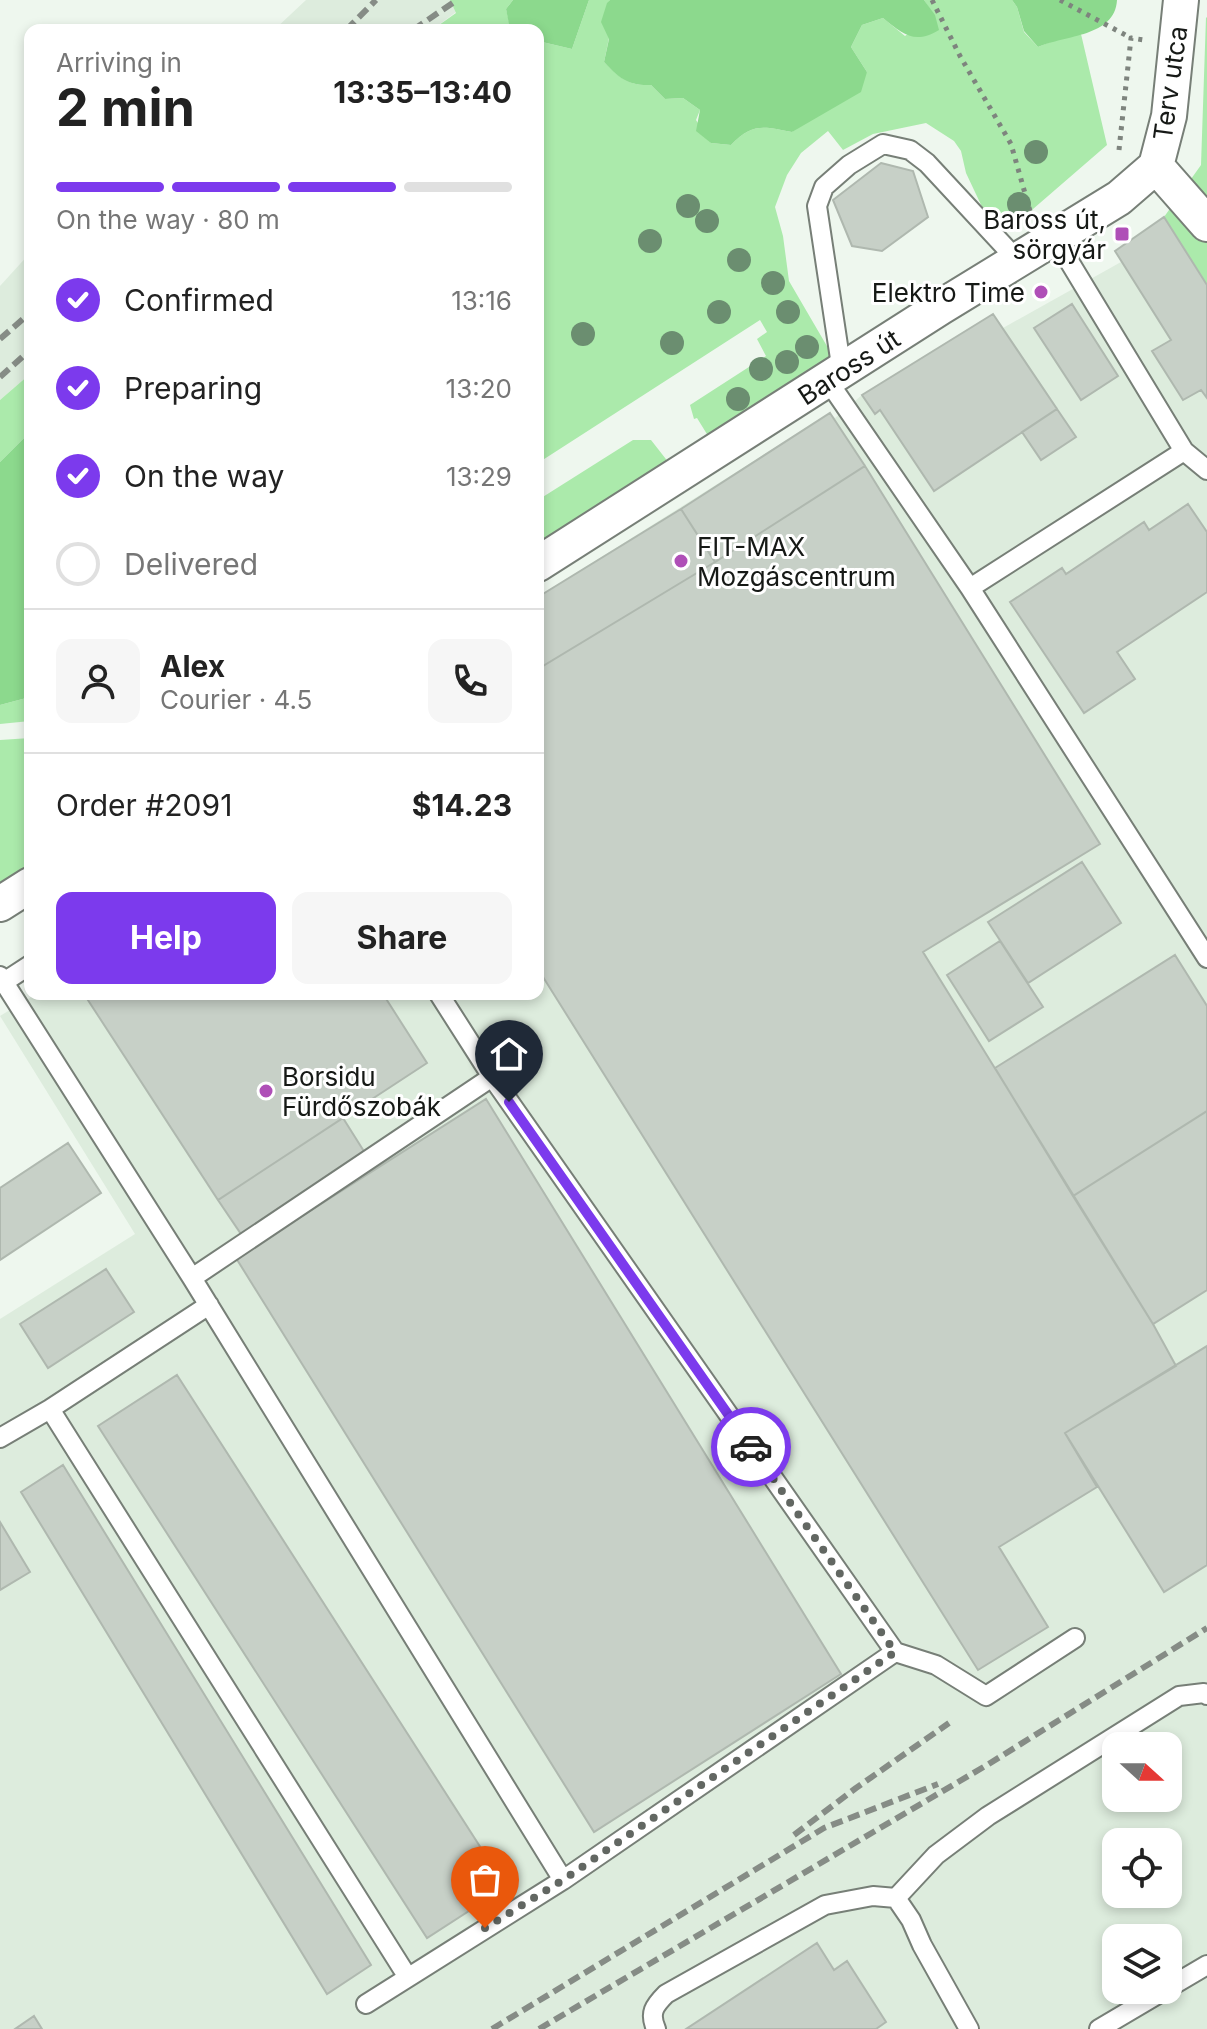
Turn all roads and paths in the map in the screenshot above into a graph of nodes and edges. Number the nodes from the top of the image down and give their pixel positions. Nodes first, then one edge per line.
1 (932, 0) edge
2 (1060, 0) edge
3 (1181, 0) edge
4 (1131, 38) junction
5 (1177, 44) junction
6 (1110, 162) dead end
7 (1156, 166) junction
8 (1207, 224) edge
9 (1038, 249) junction
10 (835, 377) junction
11 (1184, 451) junction
12 (1207, 470) edge
13 (544, 560) edge
14 (970, 588) junction
15 (24, 889) edge
16 (0, 904) edge
17 (1207, 958) edge
18 (24, 968) edge
19 (2, 979) edge
20 (443, 1000) edge
21 (492, 1077) junction
22 (192, 1278) junction
23 (209, 1305) junction
24 (50, 1409) junction
25 (0, 1438) edge
26 (1075, 1638) dead end
27 (895, 1652) junction
28 (1207, 1695) edge
29 (563, 1880) junction
30 (896, 1898) junction
31 (1207, 1965) edge
32 (407, 1976) junction
33 (1182, 1980) edge
34 (366, 2004) dead end
35 (1142, 2004) edge
36 (656, 2029) edge
37 (969, 2029) edge
38 (1099, 2029) edge

1 - 9 path
2 - 4 path
3 - 5 street, Terv utca
4 - 5 path
4 - 6 path
5 - 7 street, Terv utca
7 - 8 street
7 - 9 street, Baross út
9 - 10 street, Baross út
9 - 10 lane
9 - 11 lane
10 - 13 street, Baross út
10 - 14 lane
11 - 12 lane
11 - 14 lane
14 - 17 lane
15 - 16 street
18 - 19 lane
19 - 22 lane
20 - 21 lane
21 - 22 lane
21 - 27 lane
22 - 23 lane
23 - 24 lane
23 - 29 lane
24 - 25 lane
24 - 32 lane
26 - 27 lane
27 - 29 lane
28 - 30 lane
29 - 32 lane
30 - 36 lane
30 - 37 lane
31 - 33 lane
32 - 34 lane
35 - 38 lane

